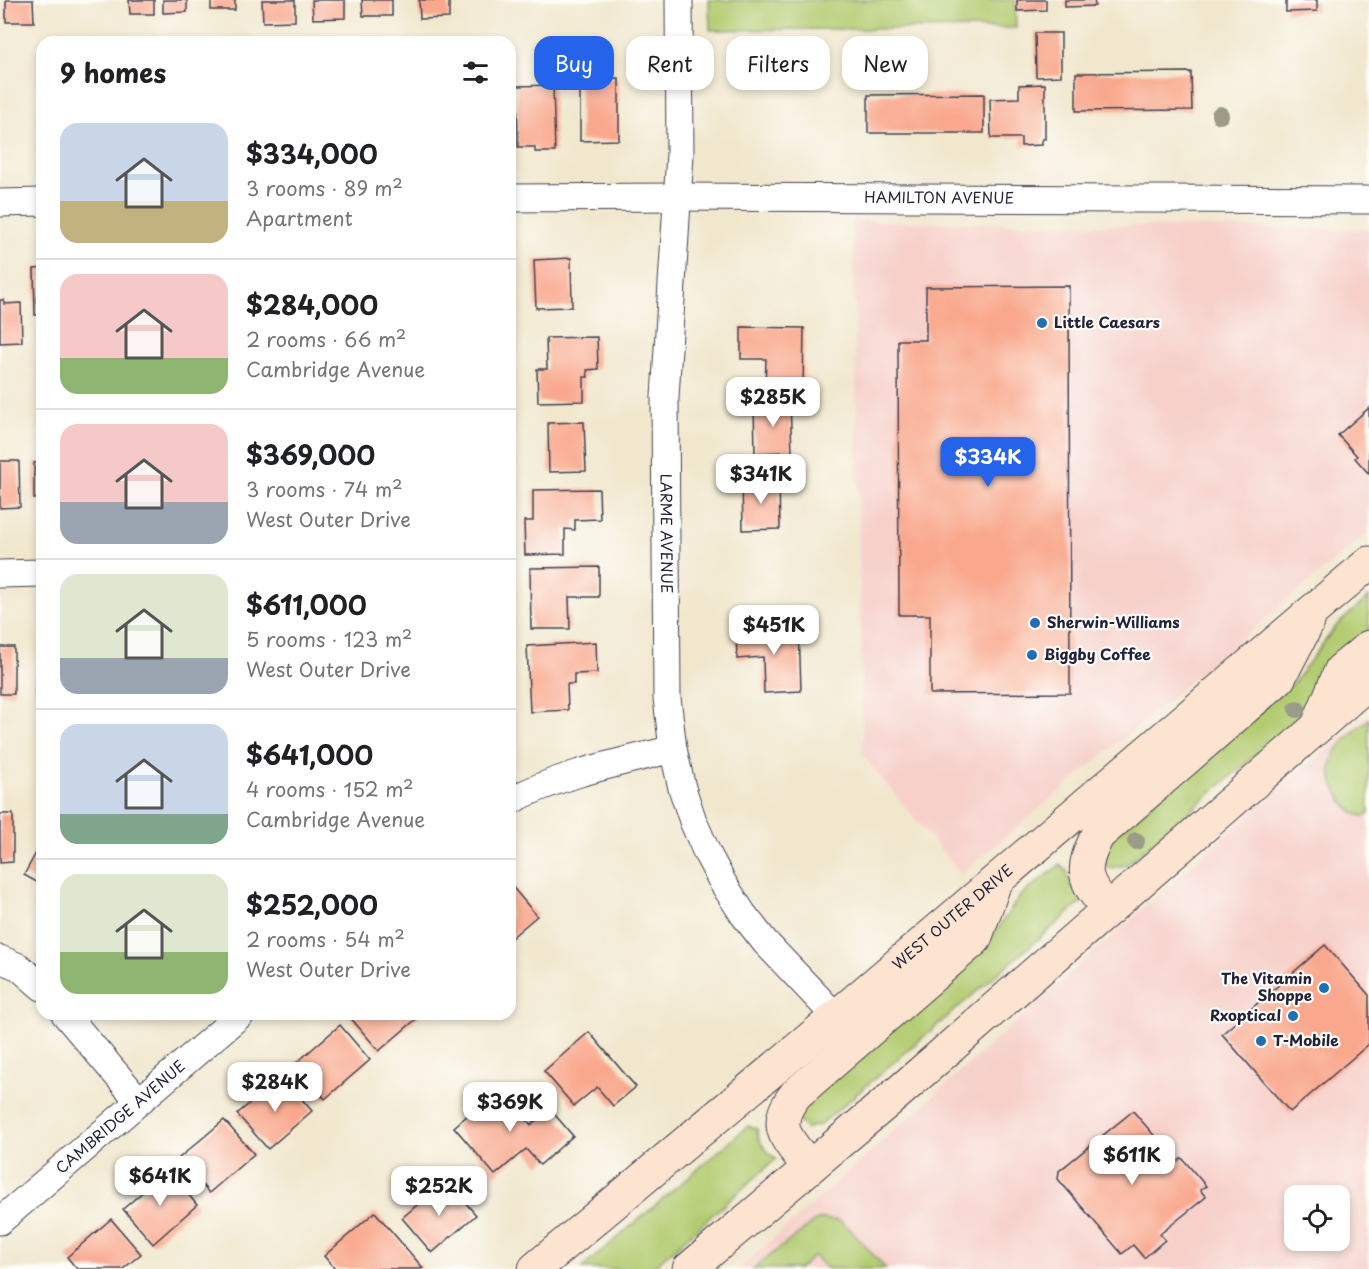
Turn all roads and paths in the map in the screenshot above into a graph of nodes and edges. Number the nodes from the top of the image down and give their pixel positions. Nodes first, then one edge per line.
1 (679, 0) edge
2 (677, 197) junction
3 (516, 198) edge
4 (1369, 200) edge
5 (0, 202) edge
6 (36, 202) edge
7 (1369, 563) edge
8 (36, 573) edge
9 (0, 574) edge
10 (1316, 608) junction
11 (1369, 647) edge
12 (1369, 682) edge
13 (1317, 727) junction
14 (673, 749) junction
15 (516, 798) edge
16 (996, 880) junction
17 (1109, 909) junction
18 (0, 958) edge
19 (36, 982) edge
20 (836, 1017) junction
21 (70, 1020) edge
22 (234, 1020) edge
23 (139, 1101) junction
24 (810, 1167) junction
25 (0, 1221) edge
26 (536, 1269) edge
27 (689, 1269) edge

1 - 2 street, LARME AVENUE
2 - 3 street, HAMILTON AVENUE
2 - 4 street, HAMILTON AVENUE
2 - 14 street, LARME AVENUE
5 - 6 street
7 - 10 main road, WEST OUTER DRIVE
8 - 9 street
10 - 16 main road, WEST OUTER DRIVE
10 - 17 main road
11 - 13 main road
12 - 13 main road
13 - 17 main road
14 - 15 street
14 - 20 street, LARME AVENUE
16 - 20 main road, WEST OUTER DRIVE
16 - 24 main road
17 - 24 main road
18 - 19 street
20 - 26 main road, WEST OUTER DRIVE
21 - 23 street
22 - 23 street, CAMBRIDGE AVENUE
23 - 25 street, CAMBRIDGE AVENUE
24 - 27 main road

